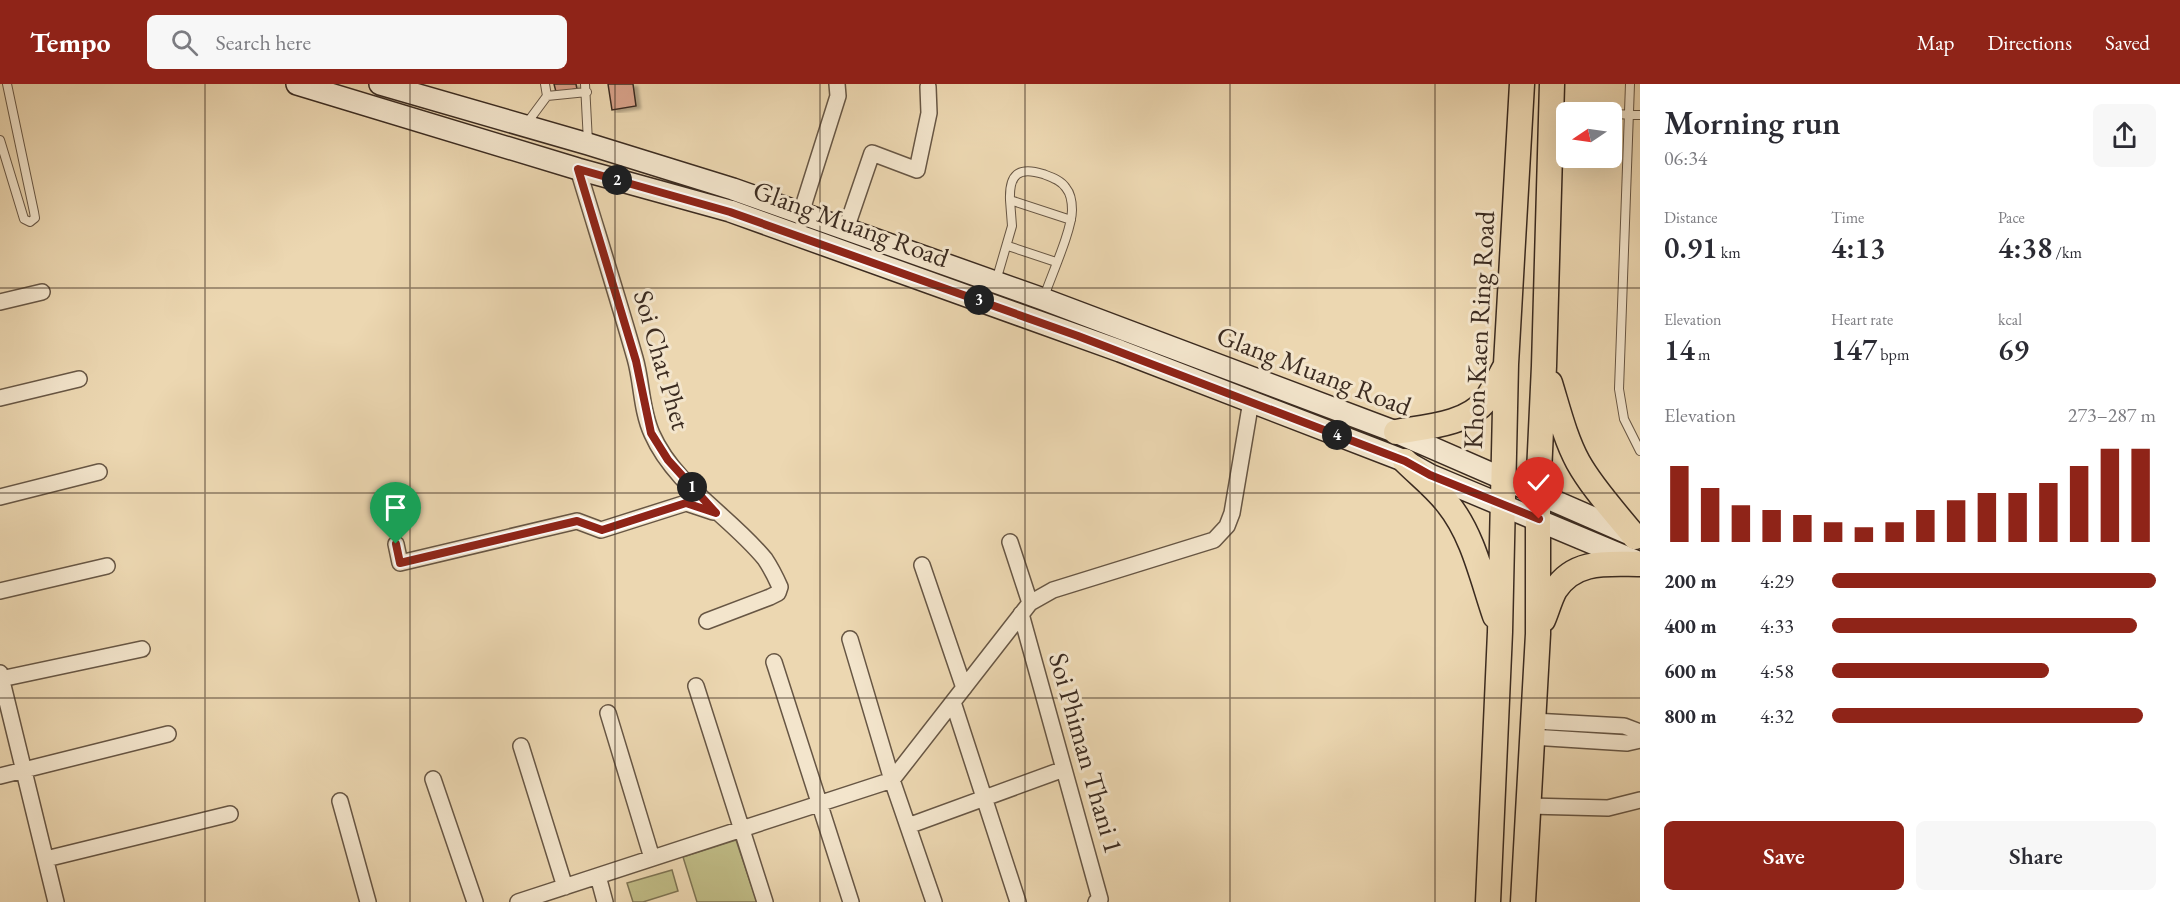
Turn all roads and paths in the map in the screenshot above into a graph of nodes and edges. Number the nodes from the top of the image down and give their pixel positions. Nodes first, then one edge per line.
1 (8, 84) edge
2 (297, 84) edge
3 (380, 84) edge
4 (545, 84) edge
5 (837, 84) edge
6 (1522, 84) edge
7 (1552, 84) edge
8 (1630, 84) edge
9 (928, 87) dead end
10 (586, 88) edge
11 (547, 96) junction
12 (1551, 109) junction
13 (1556, 109) edge
14 (1622, 115) edge
15 (1628, 115) junction
16 (1640, 115) edge
17 (524, 126) junction
18 (0, 140) edge
19 (588, 144) junction
20 (578, 169) junction
21 (1010, 200) junction
22 (801, 213) junction
23 (1071, 220) junction
24 (846, 229) junction
25 (1008, 246) junction
26 (1056, 262) junction
27 (996, 282) junction
28 (42, 292) dead end
29 (1043, 299) junction
30 (0, 302) edge
31 (1035, 320) junction
32 (1506, 364) junction
33 (1544, 366) junction
34 (79, 379) dead end
35 (0, 398) edge
36 (1251, 401) junction
37 (1396, 432) junction
38 (1640, 451) edge
39 (1405, 461) junction
40 (99, 472) dead end
41 (1502, 479) junction
42 (1539, 494) junction
43 (0, 497) edge
44 (1502, 504) junction
45 (716, 513) junction
46 (1539, 519) junction
47 (1638, 538) edge
48 (1010, 542) dead end
49 (396, 544) dead end
50 (1640, 564) edge
51 (922, 565) dead end
52 (106, 566) dead end
53 (0, 591) edge
54 (1026, 609) junction
55 (707, 621) dead end
56 (1500, 633) junction
57 (1538, 634) junction
58 (850, 639) dead end
59 (142, 649) dead end
60 (774, 662) dead end
61 (1, 676) edge
62 (696, 686) dead end
63 (964, 688) junction
64 (953, 702) junction
65 (608, 713) dead end
66 (1533, 729) junction
67 (1640, 732) edge
68 (168, 734) dead end
69 (1640, 740) edge
70 (521, 746) dead end
71 (1064, 769) junction
72 (23, 770) junction
73 (0, 776) edge
74 (434, 779) dead end
75 (892, 780) junction
76 (985, 798) junction
77 (1640, 800) edge
78 (340, 801) dead end
79 (819, 804) junction
80 (1529, 806) junction
81 (230, 814) dead end
82 (908, 826) junction
83 (742, 829) junction
84 (652, 858) junction
85 (46, 859) junction
86 (598, 876) junction
87 (565, 887) junction
88 (56, 902) edge
89 (368, 902) edge
90 (475, 902) edge
91 (518, 902) edge
92 (605, 902) edge
93 (765, 902) edge
94 (850, 902) edge
95 (934, 902) edge
96 (1018, 902) edge
97 (1096, 902) edge
98 (1488, 902) edge
99 (1523, 902) edge

1 - 18 lane
2 - 20 main road, Glang Muang Road
3 - 17 main road, Glang Muang Road
4 - 11 lane
5 - 22 street
6 - 32 highway, Khon Kaen Ring Road
7 - 12 highway
8 - 15 lane
9 - 24 street
10 - 11 lane
10 - 19 lane
11 - 17 lane
12 - 13 lane
12 - 33 highway
14 - 15 lane
15 - 16 lane
15 - 38 lane
17 - 19 main road, Glang Muang Road
19 - 22 main road, Glang Muang Road
20 - 31 main road, Glang Muang Road
20 - 45 street, Soi Chat Phet
21 - 23 lane
21 - 23 lane
21 - 25 lane
22 - 24 main road, Glang Muang Road
23 - 26 lane
24 - 27 main road, Glang Muang Road
25 - 26 lane
25 - 27 lane
26 - 29 lane
27 - 29 main road, Glang Muang Road
28 - 30 street
29 - 31 main road
29 - 37 main road, Glang Muang Road
31 - 36 main road, Glang Muang Road
32 - 37 highway
32 - 41 highway, Khon Kaen Ring Road
33 - 42 highway
33 - 47 highway
34 - 35 street
36 - 39 main road, Glang Muang Road
36 - 54 street
37 - 41 main road, Glang Muang Road
39 - 44 main road, Glang Muang Road
39 - 56 highway
40 - 43 street
41 - 42 main road, Glang Muang Road
41 - 44 highway, Khon Kaen Ring Road
42 - 46 highway
42 - 47 main road, Glang Muang Road
44 - 46 main road, Glang Muang Road
44 - 56 highway, Khon Kaen Ring Road
45 - 49 street
45 - 55 street, Soi Chat Phet
46 - 50 main road, Glang Muang Road
46 - 57 highway
48 - 54 street, Soi Phiman Thani 1
50 - 57 highway
51 - 63 street
52 - 53 street
54 - 63 street
54 - 71 street, Soi Phiman Thani 1
56 - 98 highway, Khon Kaen Ring Road
57 - 66 highway
58 - 75 street
59 - 61 street
60 - 79 street
61 - 72 street
62 - 83 street
63 - 64 street
64 - 75 street
64 - 76 street
65 - 84 street
66 - 67 street
66 - 69 street
66 - 80 highway
68 - 72 street
70 - 87 street
71 - 76 street
71 - 97 street, Soi Phiman Thani 1
72 - 73 street
72 - 85 street
74 - 90 street
75 - 79 street
75 - 82 street
76 - 82 street
76 - 96 street
77 - 80 street
78 - 89 street
79 - 83 street
79 - 94 street
80 - 99 highway
81 - 85 street
82 - 95 street
83 - 84 street
83 - 93 street
84 - 86 street
85 - 88 street
86 - 87 street
86 - 92 street
87 - 91 street

